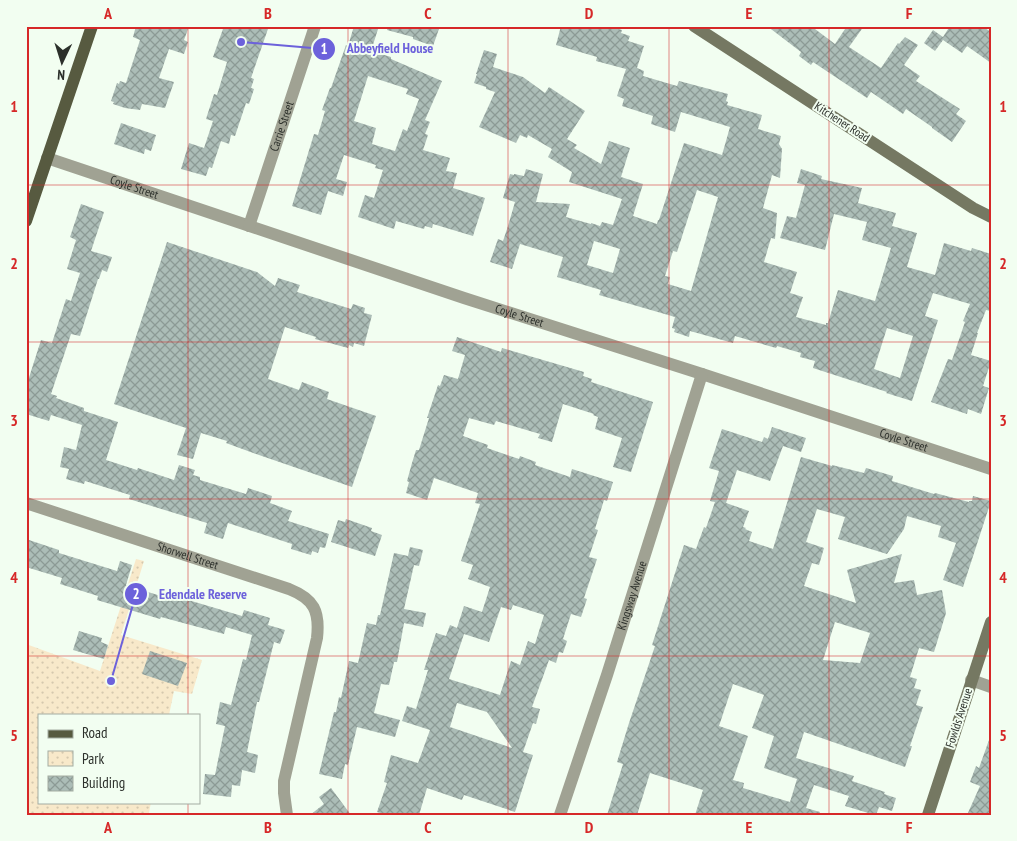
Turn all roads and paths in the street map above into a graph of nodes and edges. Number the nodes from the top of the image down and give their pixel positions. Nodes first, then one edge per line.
1 (92, 26) edge
2 (315, 26) edge
3 (694, 26) edge
4 (47, 158) junction
5 (991, 217) edge
6 (26, 221) edge
7 (249, 226) junction
8 (702, 374) junction
9 (991, 469) edge
10 (26, 503) edge
11 (991, 622) edge
12 (971, 680) junction
13 (991, 686) edge
14 (287, 815) edge
15 (560, 815) edge
16 (928, 815) edge

1 - 4 main road
2 - 7 street, Carrie Street
3 - 5 street, Kitchener Road
4 - 6 main road
4 - 7 street, Coyle Street
7 - 8 street, Coyle Street
8 - 9 street, Coyle Street
8 - 15 street, Kingsway Avenue
10 - 14 street, Shorwell Street
11 - 12 street, Fowlds Avenue
12 - 13 street
12 - 16 street, Fowlds Avenue

